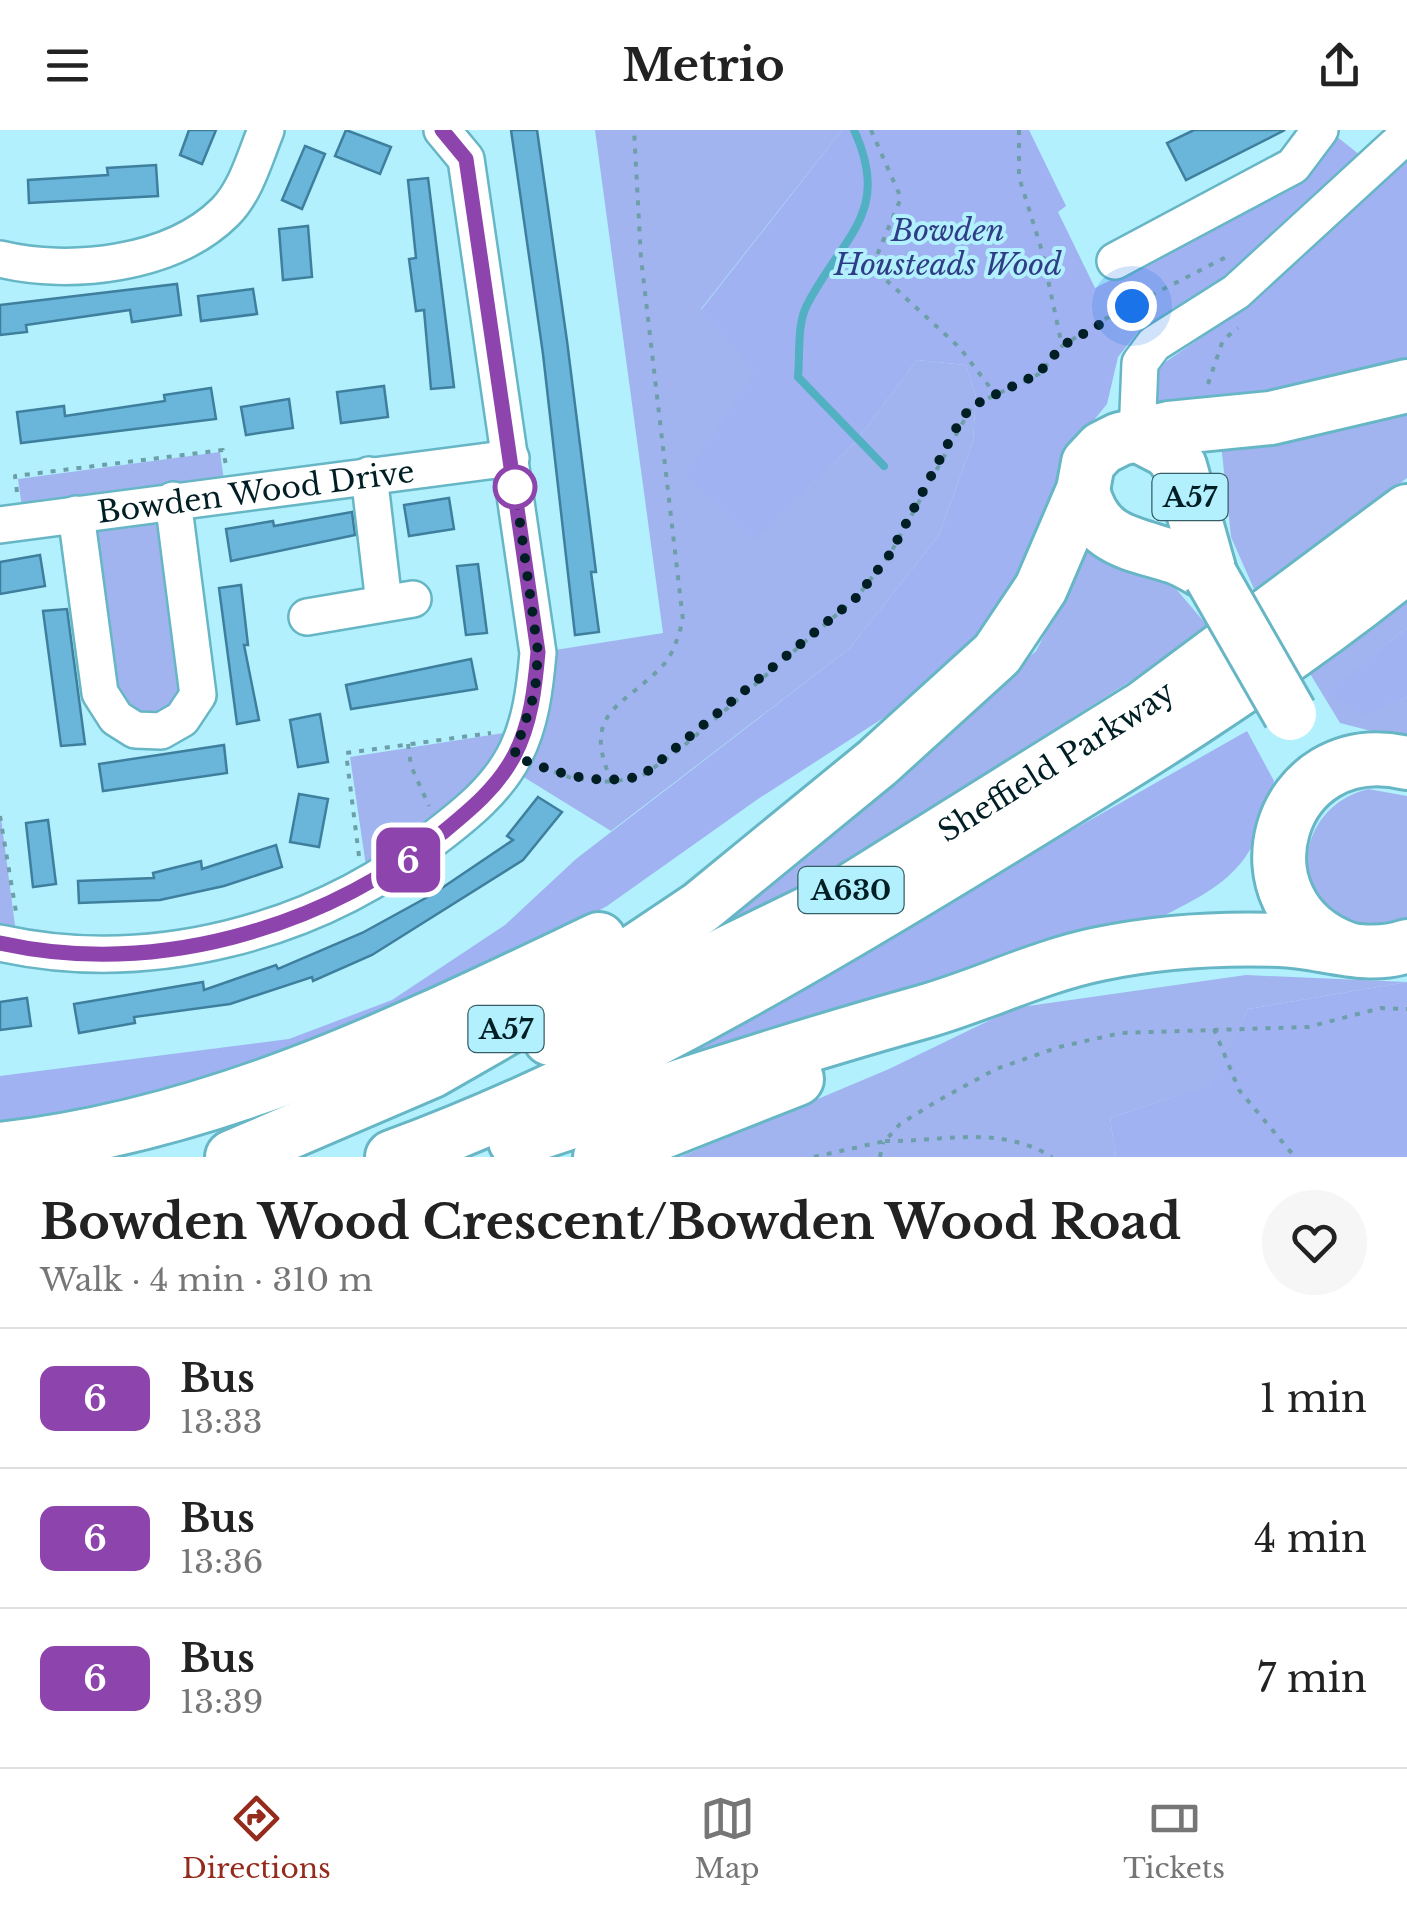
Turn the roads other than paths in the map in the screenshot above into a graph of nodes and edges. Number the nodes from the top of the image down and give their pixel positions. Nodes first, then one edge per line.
1 (266, 130) edge
2 (442, 130) edge
3 (1320, 130) edge
4 (1407, 135) edge
5 (0, 259) edge
6 (1115, 261) dead end
7 (1407, 386) edge
8 (1139, 437) junction
9 (511, 458) junction
10 (369, 475) junction
11 (1083, 490) junction
12 (172, 500) junction
13 (1407, 511) edge
14 (76, 514) junction
15 (11, 523) edge
16 (1407, 566) edge
17 (1211, 576) junction
18 (307, 616) dead end
19 (1290, 714) junction
20 (1407, 763) edge
21 (1347, 764) junction
22 (1285, 816) junction
23 (756, 859) junction
24 (11, 945) edge
25 (1407, 946) edge
26 (1349, 950) junction
27 (922, 1012) junction
28 (0, 1149) edge
29 (234, 1157) edge
30 (392, 1157) edge
31 (466, 1157) edge
32 (600, 1157) edge

1 - 5 street
2 - 9 street
3 - 6 street
4 - 8 street
7 - 8 highway
8 - 11 highway, A57
8 - 17 highway, A57
9 - 10 street, Bowden Wood Drive
9 - 24 street
10 - 12 street, Bowden Wood Drive
10 - 18 street
11 - 17 highway, A57
11 - 23 highway, A57
12 - 14 street, Bowden Wood Drive
12 - 14 street
13 - 29 highway, Sheffield Parkway / A630
14 - 15 street, Bowden Wood Drive
16 - 30 highway, Sheffield Parkway / A630
17 - 19 highway, A57, bridge
19 - 21 highway, A57
19 - 22 highway, A57
20 - 21 highway
21 - 22 highway
22 - 26 highway, A57
23 - 28 highway
23 - 29 highway, A57
25 - 26 highway
26 - 27 highway
27 - 31 highway
27 - 32 highway

